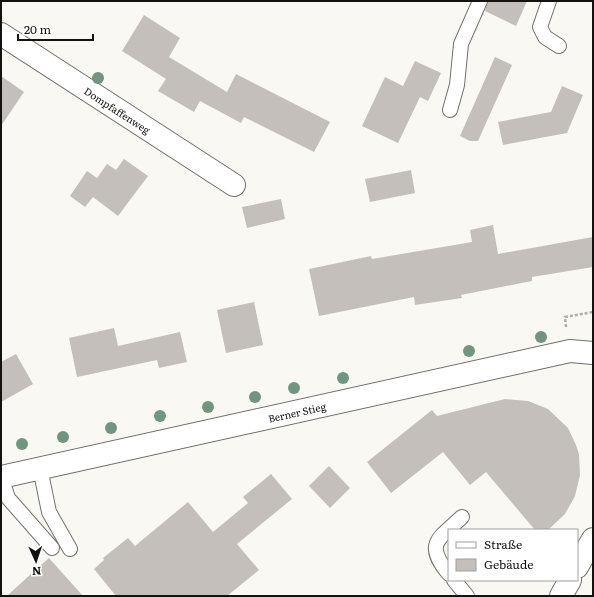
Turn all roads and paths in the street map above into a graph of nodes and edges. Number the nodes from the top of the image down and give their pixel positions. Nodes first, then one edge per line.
1 (480, 1) edge
2 (549, 1) edge
3 (1, 34) edge
4 (559, 46) dead end
5 (450, 110) dead end
6 (234, 185) dead end
7 (593, 312) edge
8 (570, 351) junction
9 (593, 352) edge
10 (40, 468) junction
11 (1, 477) edge
12 (462, 517) dead end
13 (449, 529) edge
14 (448, 530) edge
15 (593, 539) edge
16 (52, 548) dead end
17 (70, 549) dead end
18 (578, 565) edge
19 (448, 573) edge
20 (455, 581) edge
21 (569, 581) edge
22 (467, 596) edge
23 (561, 596) edge

1 - 5 lane
2 - 4 lane
3 - 6 street, Dompfaffenweg
7 - 8 path
8 - 9 street, Berner Stieg
8 - 10 street, Berner Stieg
10 - 11 street, Berner Stieg
10 - 17 lane
11 - 16 lane
12 - 13 lane
14 - 19 lane
15 - 18 street
20 - 22 lane
21 - 23 street

